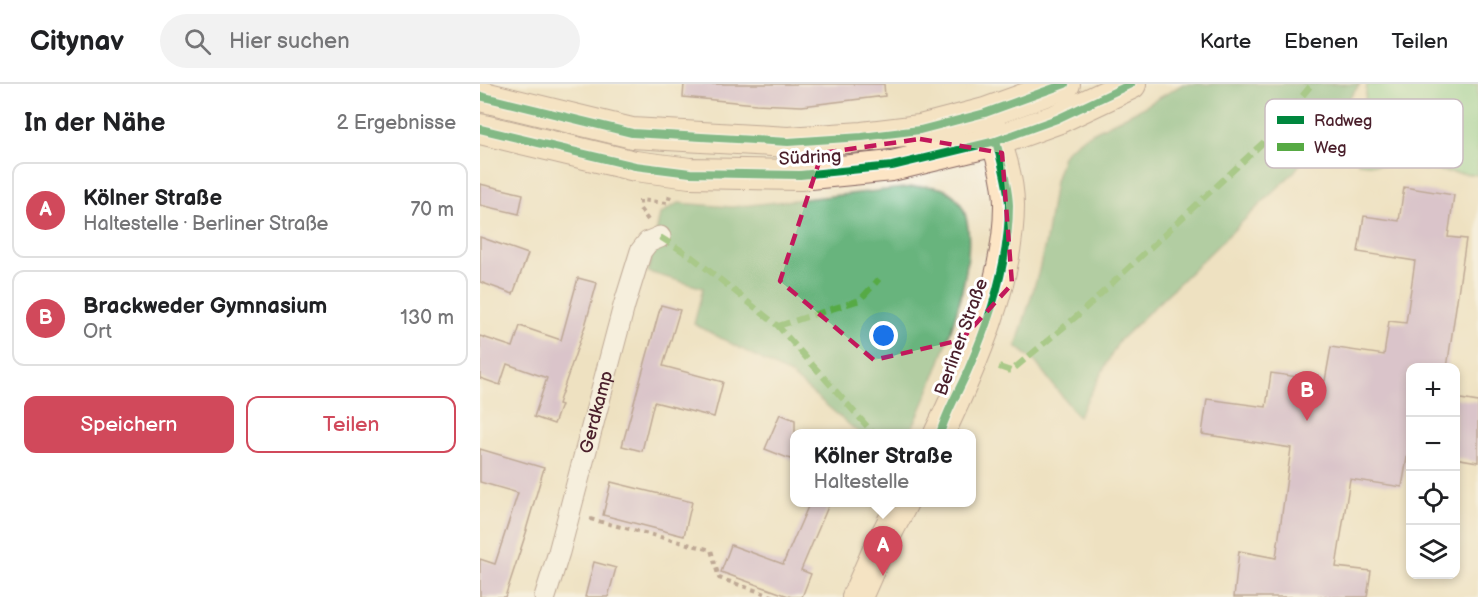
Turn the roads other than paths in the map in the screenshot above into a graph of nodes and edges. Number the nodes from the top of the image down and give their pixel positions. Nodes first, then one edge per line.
1 (1065, 84) edge
2 (1131, 84) edge
3 (480, 96) edge
4 (985, 113) junction
5 (480, 129) edge
6 (996, 141) junction
7 (660, 237) road end
8 (941, 429) edge
9 (900, 507) edge
10 (545, 597) edge
11 (857, 597) edge

1 - 4 main road, Südring
2 - 6 main road, Südring
3 - 4 main road, Südring
4 - 6 main road, Berliner Straße
5 - 6 main road, Südring
6 - 8 main road, Berliner Straße
7 - 10 street, Gerdkamp
9 - 11 main road

